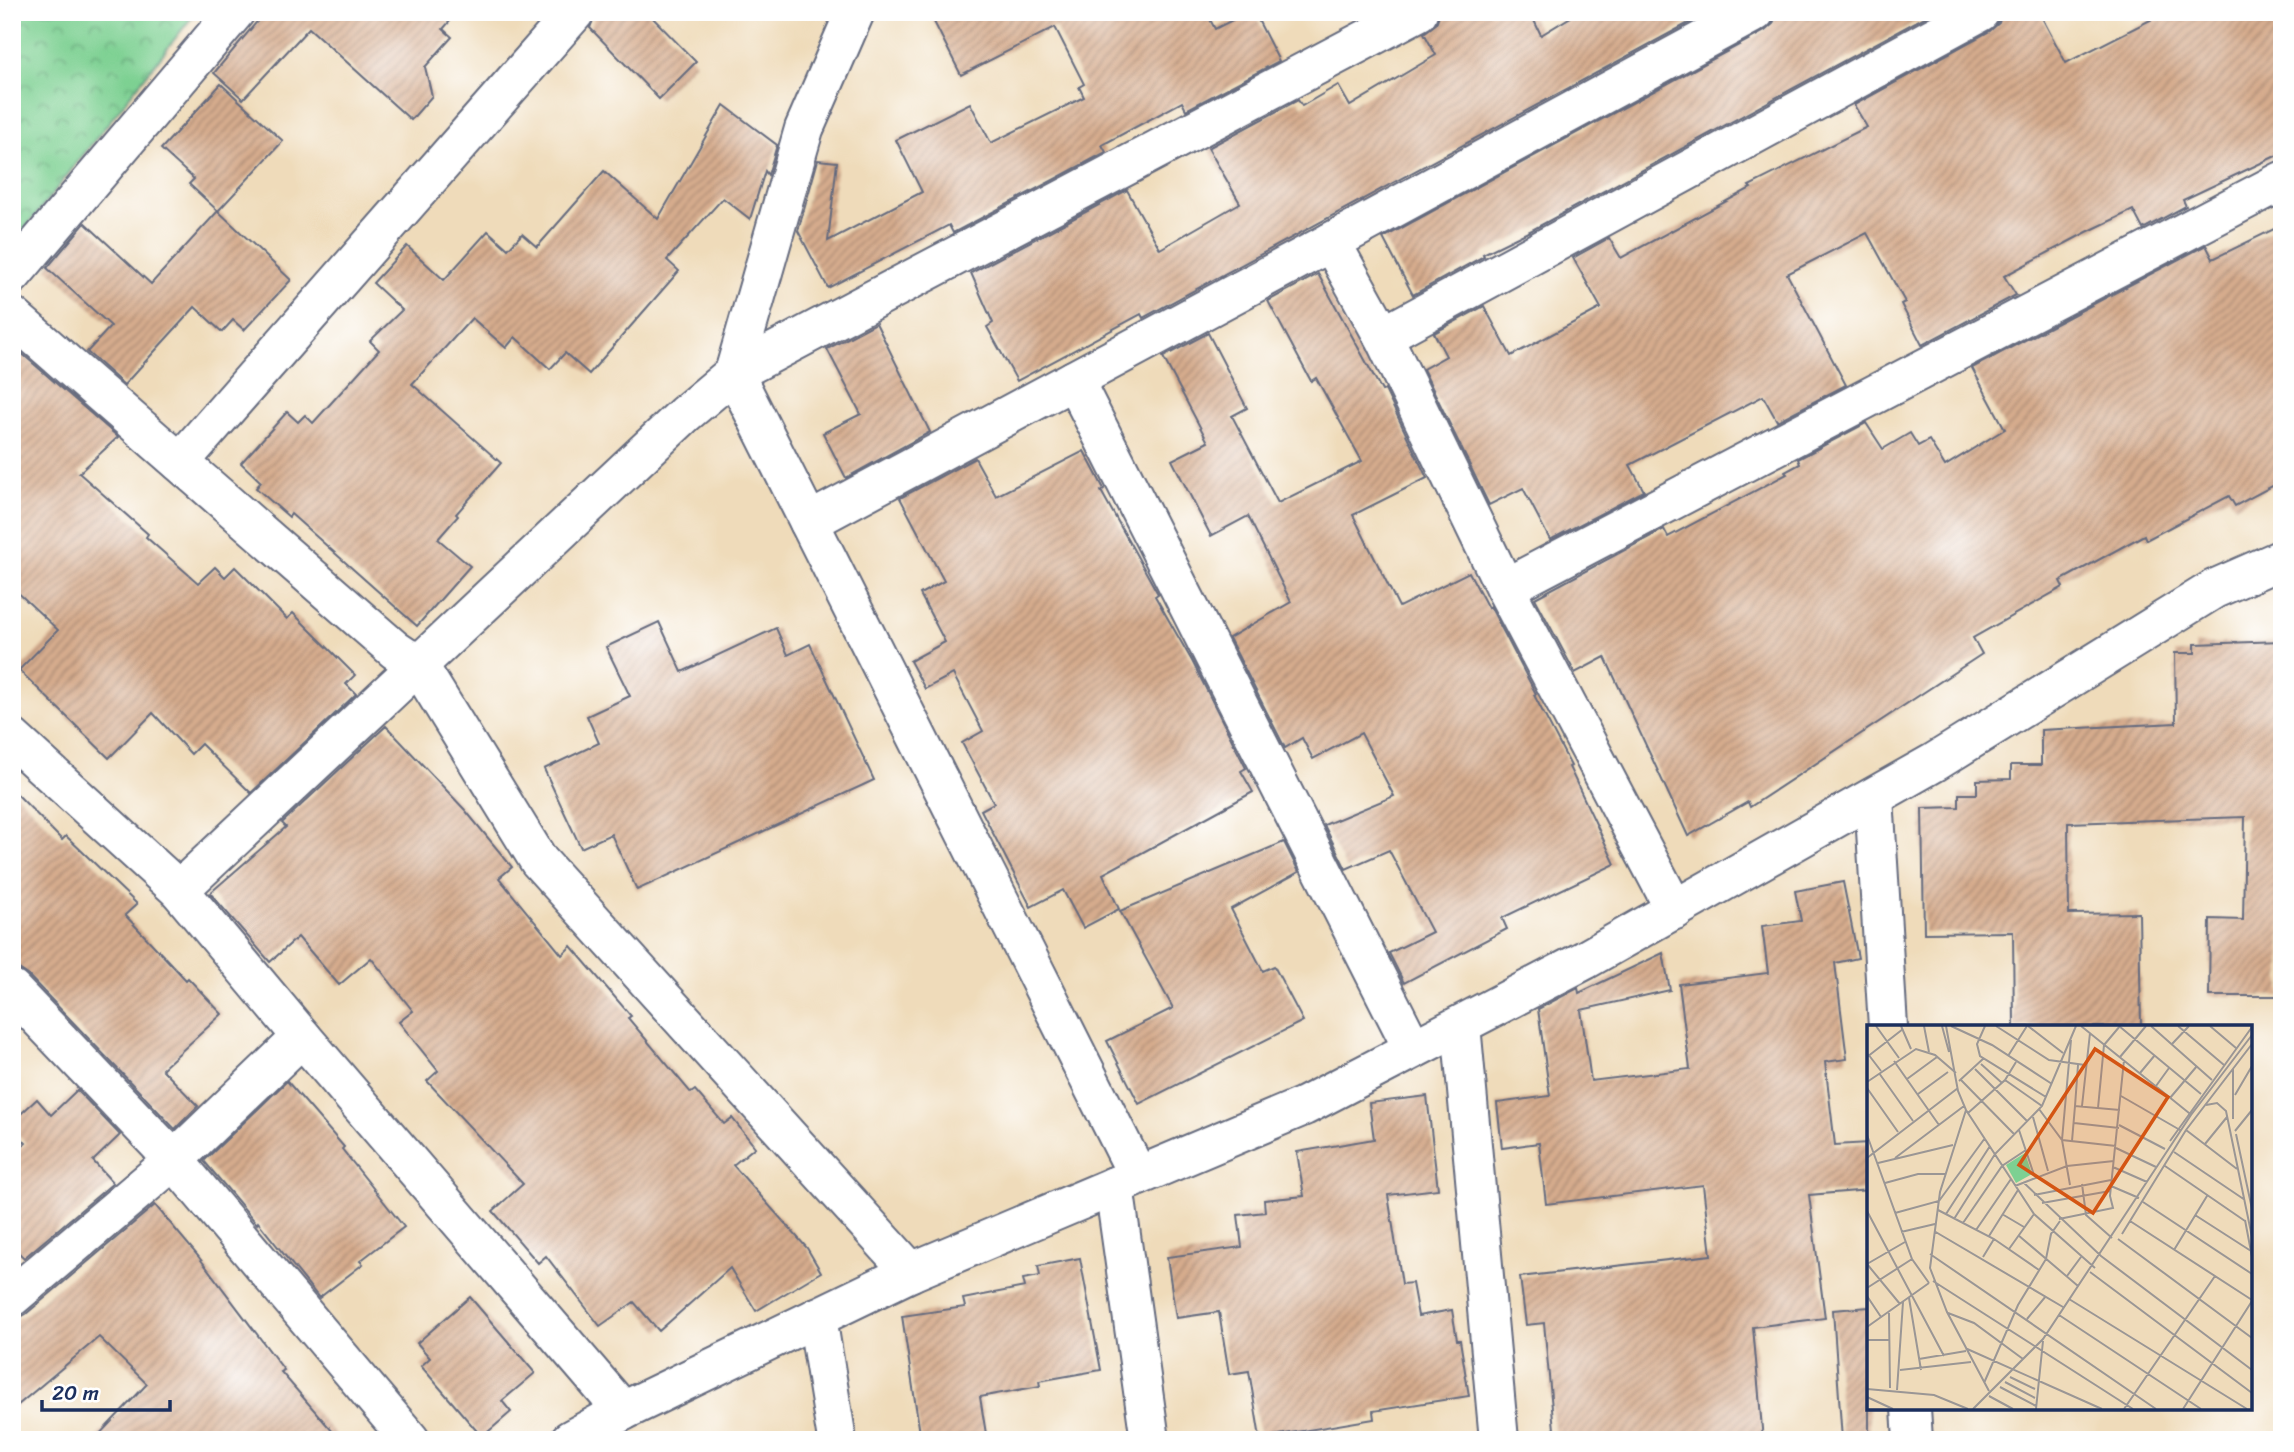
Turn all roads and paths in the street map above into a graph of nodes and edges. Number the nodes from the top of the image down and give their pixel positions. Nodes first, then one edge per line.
1 (235, 12) edge
2 (575, 12) edge
3 (855, 12) edge
4 (1418, 12) edge
5 (1755, 12) edge
6 (1977, 13) edge
7 (2282, 181) edge
8 (1331, 242) junction
9 (12, 275) edge
10 (12, 316) edge
11 (1383, 336) junction
12 (734, 373) junction
13 (1074, 380) junction
14 (180, 462) junction
15 (809, 522) junction
16 (2282, 559) edge
17 (1505, 588) junction
18 (419, 666) junction
19 (12, 738) edge
20 (1874, 797) junction
21 (179, 890) junction
22 (1675, 910) junction
23 (12, 990) edge
24 (1461, 1025) junction
25 (1888, 1025) edge
26 (302, 1037) junction
27 (1413, 1049) junction
28 (174, 1160) junction
29 (1126, 1181) junction
30 (911, 1272) junction
31 (12, 1297) edge
32 (817, 1317) junction
33 (1911, 1410) edge
34 (623, 1411) junction
35 (410, 1440) edge
36 (570, 1440) edge
37 (837, 1440) edge
38 (1150, 1440) edge
39 (1499, 1440) edge
40 (1913, 1440) edge

1 - 9 street
2 - 14 street
3 - 12 street
4 - 12 street
5 - 8 street
6 - 11 street
7 - 17 street
8 - 11 street
8 - 13 street
10 - 14 street
11 - 17 street
12 - 15 street
12 - 18 street
13 - 15 street
13 - 27 street
14 - 18 street
15 - 29 street
16 - 20 street
17 - 22 street
18 - 21 street
18 - 30 street
19 - 21 street
20 - 22 street
20 - 25 street
21 - 26 street
22 - 24 street
23 - 28 street
24 - 27 street
24 - 39 street
26 - 28 street
26 - 34 street
27 - 29 street
28 - 31 street
28 - 35 street
29 - 30 street
29 - 38 street
30 - 32 street
32 - 34 street
32 - 37 street
33 - 40 street
34 - 36 street

